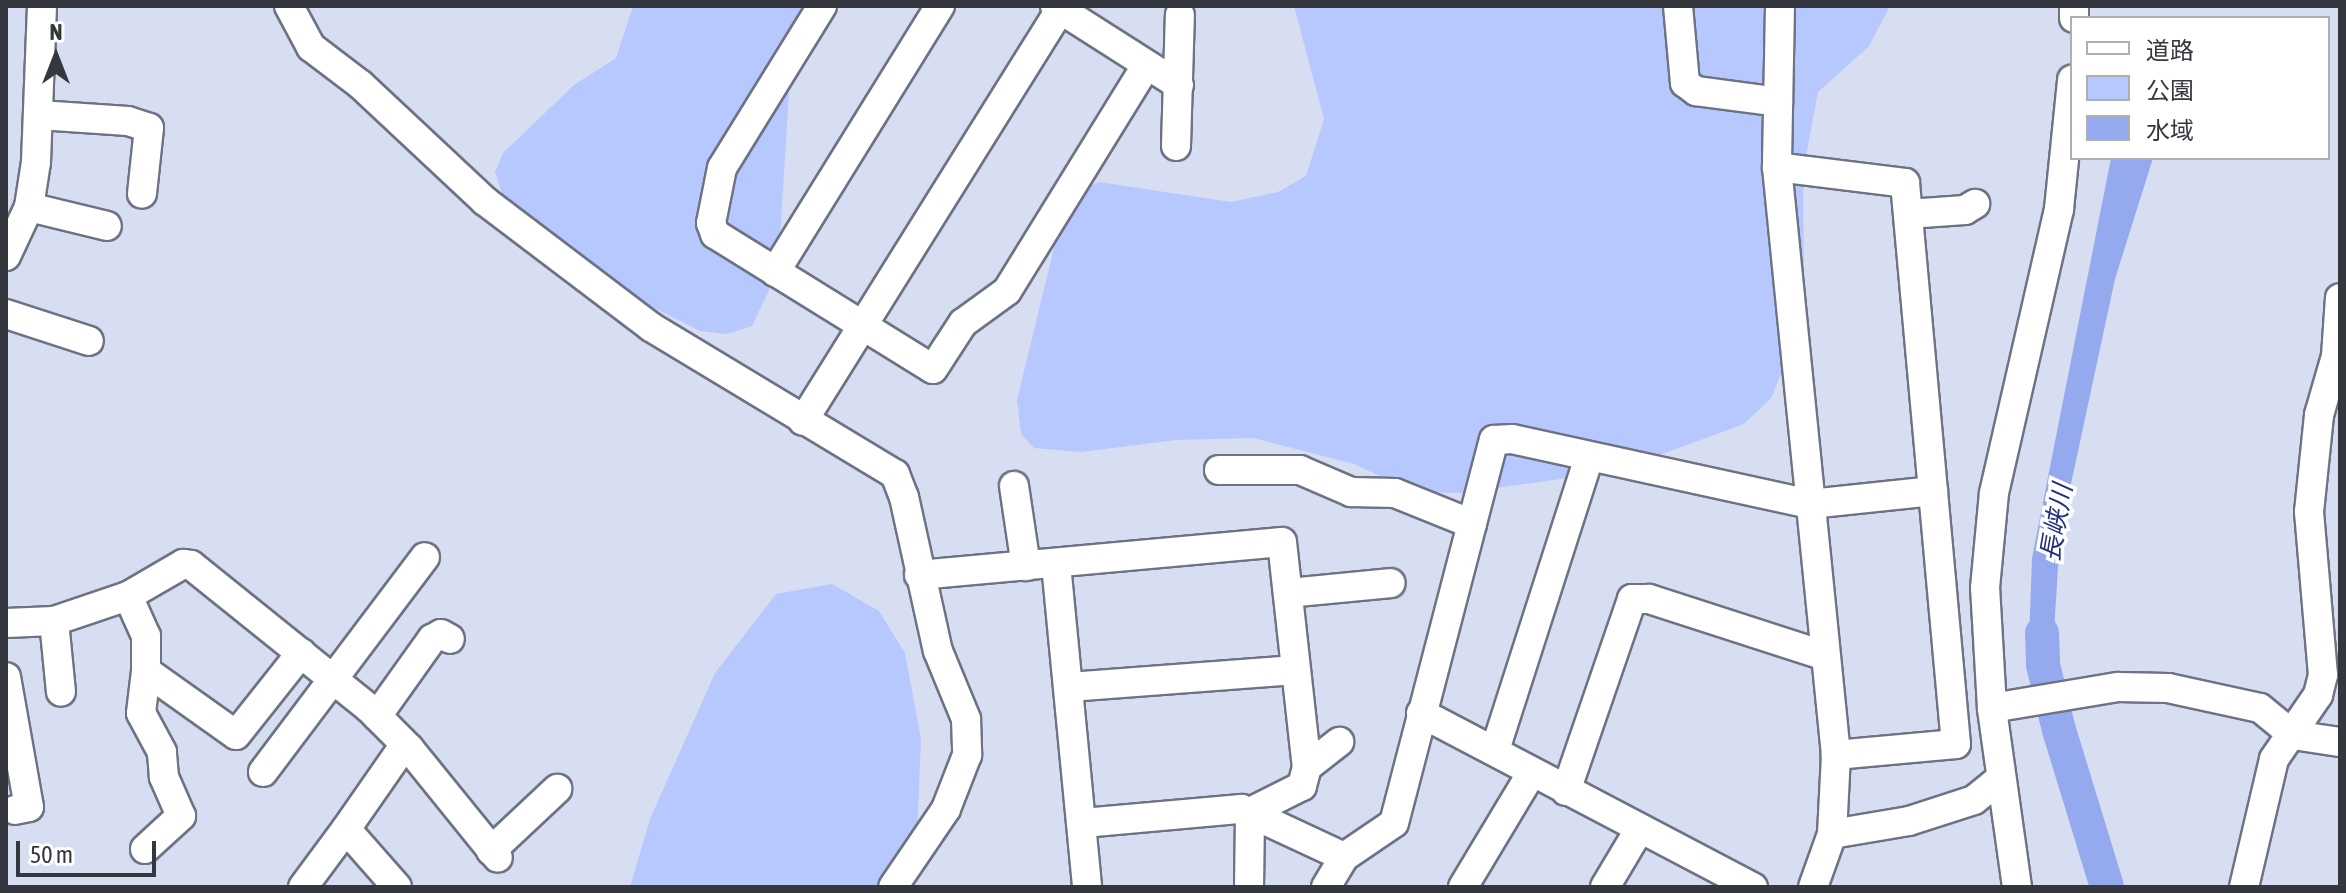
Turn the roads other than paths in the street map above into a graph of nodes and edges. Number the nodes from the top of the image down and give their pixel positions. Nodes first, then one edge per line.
1 (42, 6) edge
2 (289, 6) edge
3 (822, 6) edge
4 (940, 6) edge
5 (1678, 6) edge
6 (1780, 6) edge
7 (1059, 7) edge
8 (1180, 15) dead end
9 (1146, 66) junction
10 (1179, 85) junction
11 (2070, 100) edge
12 (1778, 102) junction
13 (39, 115) junction
14 (1176, 146) dead end
15 (1777, 167) junction
16 (142, 194) dead end
17 (29, 207) junction
18 (1908, 214) junction
19 (1969, 214) dead end
20 (107, 226) dead end
21 (6, 256) edge
22 (775, 272) junction
23 (2340, 298) edge
24 (6, 314) edge
25 (864, 326) junction
26 (89, 341) dead end
27 (803, 421) junction
28 (1589, 458) junction
29 (1219, 470) dead end
30 (1014, 486) dead end
31 (1933, 491) junction
32 (1810, 504) junction
33 (1472, 524) junction
34 (425, 557) dead end
35 (1056, 564) junction
36 (1026, 566) junction
37 (919, 575) junction
38 (1391, 583) dead end
39 (1288, 593) junction
40 (128, 596) junction
41 (54, 621) junction
42 (6, 623) edge
43 (450, 639) dead end
44 (301, 653) junction
45 (1825, 656) junction
46 (1294, 670) junction
47 (146, 671) junction
48 (6, 677) edge
49 (333, 679) junction
50 (1070, 687) junction
51 (61, 692) dead end
52 (1992, 708) junction
53 (1421, 713) junction
54 (377, 716) junction
55 (247, 721) junction
56 (2293, 735) junction
57 (1339, 742) dead end
58 (2340, 742) edge
59 (405, 744) junction
60 (280, 746) junction
61 (1495, 750) junction
62 (1836, 755) junction
63 (1307, 767) junction
64 (263, 772) dead end
65 (1531, 774) junction
66 (2001, 778) junction
67 (557, 789) dead end
68 (1566, 791) junction
69 (30, 807) dead end
70 (1250, 812) junction
71 (1083, 823) junction
72 (346, 829) junction
73 (1639, 830) junction
74 (1832, 834) junction
75 (145, 849) dead end
76 (1344, 857) junction
77 (1719, 880) edge
78 (303, 887) edge
79 (397, 887) edge
80 (893, 887) edge
81 (1087, 887) edge
82 (1249, 887) edge
83 (1326, 887) edge
84 (1463, 887) edge
85 (1605, 887) edge
86 (1753, 887) edge
87 (1813, 887) edge
88 (2017, 887) edge
89 (2244, 887) edge

1 - 13 street
2 - 27 street
3 - 22 street
4 - 22 street
5 - 12 street
6 - 12 street
7 - 9 street
7 - 25 street
8 - 10 street
9 - 10 street
9 - 25 street
10 - 14 street
11 - 52 street
12 - 15 street
13 - 16 street
13 - 17 street
15 - 18 street
15 - 32 street
17 - 20 street
17 - 21 street
18 - 19 street
18 - 31 street
22 - 25 street
23 - 56 street
24 - 26 street
25 - 27 street
27 - 37 street
28 - 32 street
28 - 33 street
28 - 61 street
29 - 33 street
30 - 36 street
31 - 32 street
31 - 62 street
32 - 45 street
33 - 53 street
34 - 49 street
35 - 36 street
35 - 39 street
35 - 50 street
36 - 37 street
37 - 80 street
38 - 39 street
39 - 46 street
40 - 41 street
40 - 44 street
40 - 47 street
41 - 42 street
41 - 51 street
43 - 54 street
44 - 49 street
44 - 55 street
45 - 62 street
45 - 68 street
46 - 50 street
46 - 63 street
47 - 55 street
47 - 75 street
48 - 69 street
49 - 54 street
49 - 60 street
50 - 71 street
52 - 56 street
52 - 66 street
53 - 61 street
53 - 76 street
54 - 59 street
55 - 60 street
56 - 58 street
56 - 89 street
57 - 63 street
59 - 67 street
59 - 72 street
60 - 64 street
61 - 65 street
62 - 74 street
63 - 70 street
65 - 68 street
65 - 84 street
66 - 74 street
66 - 88 street
68 - 73 street
70 - 71 street
70 - 76 street
70 - 82 street
71 - 81 street
72 - 78 street
72 - 79 street
73 - 77 street
73 - 85 street
74 - 87 street
76 - 83 street
77 - 86 street

